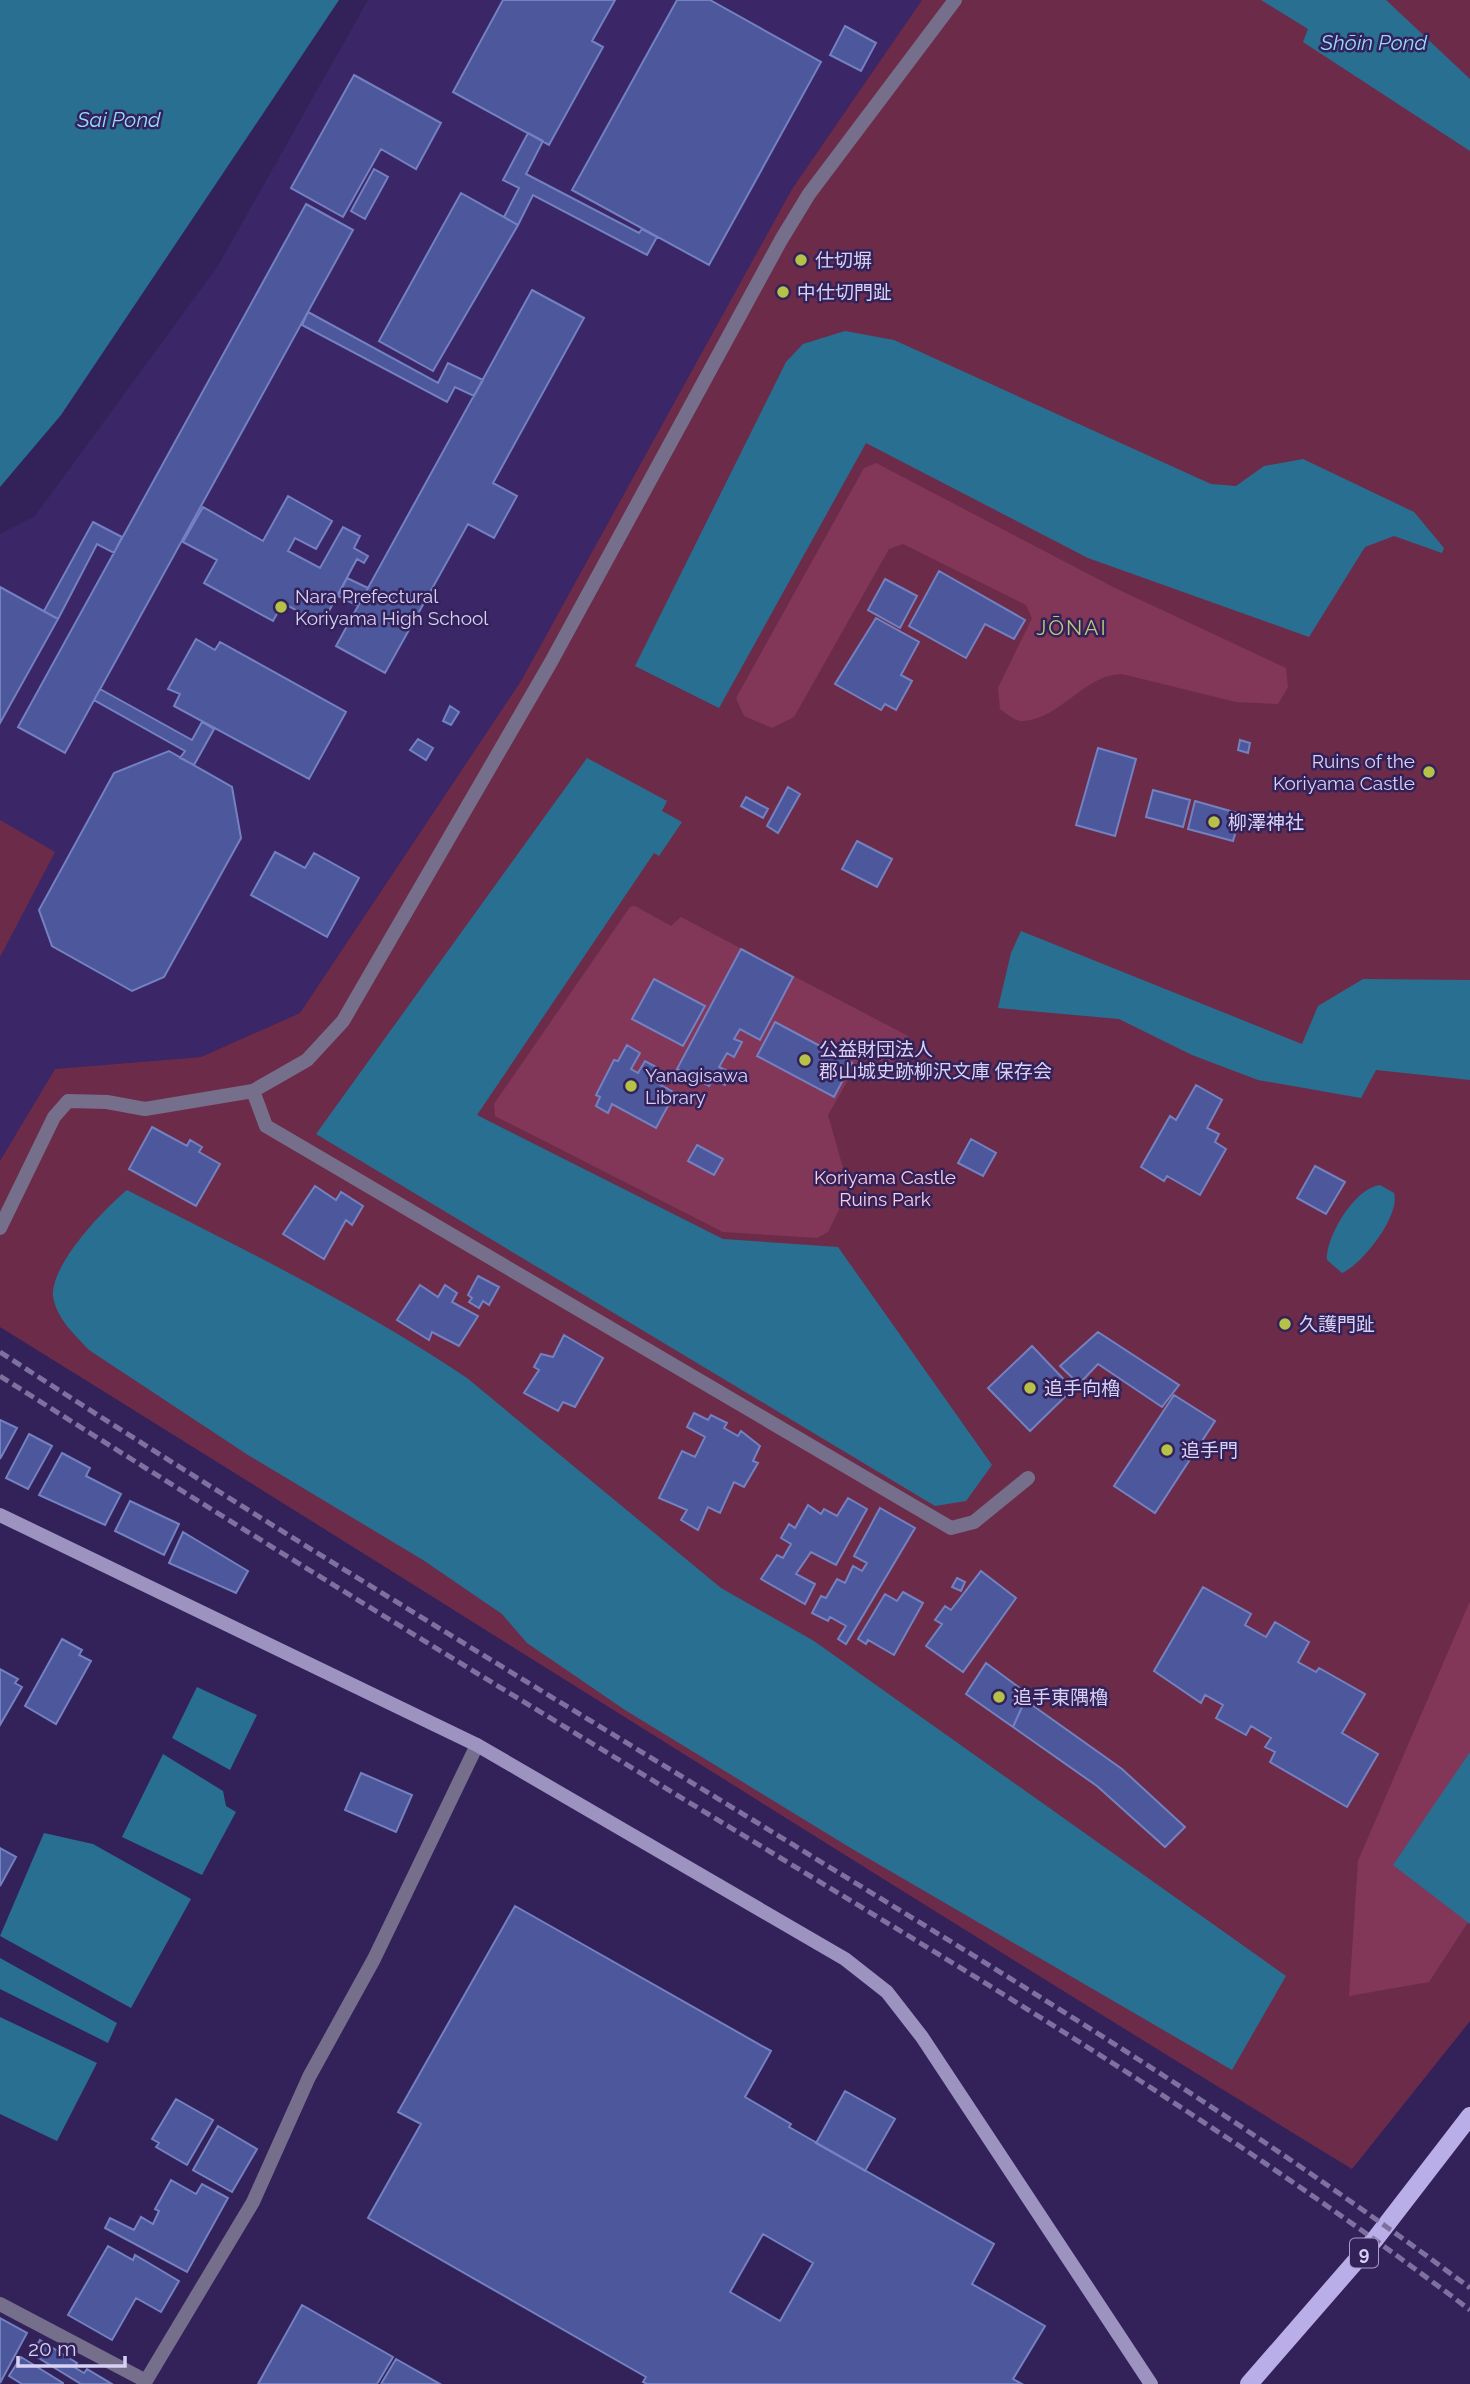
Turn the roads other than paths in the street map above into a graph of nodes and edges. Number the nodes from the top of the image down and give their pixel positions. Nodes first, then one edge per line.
1 (955, 0) edge
2 (253, 1091) junction
3 (0, 1228) edge
4 (1028, 1478) dead end
5 (0, 1515) edge
6 (477, 1745) junction
7 (1470, 2116) edge
8 (0, 2304) edge
9 (145, 2383) edge
10 (1152, 2384) edge
11 (1249, 2384) edge

1 - 2 street
2 - 3 street
2 - 4 street
5 - 6 street
6 - 9 street
6 - 10 street
7 - 11 main road, 9
8 - 9 street

